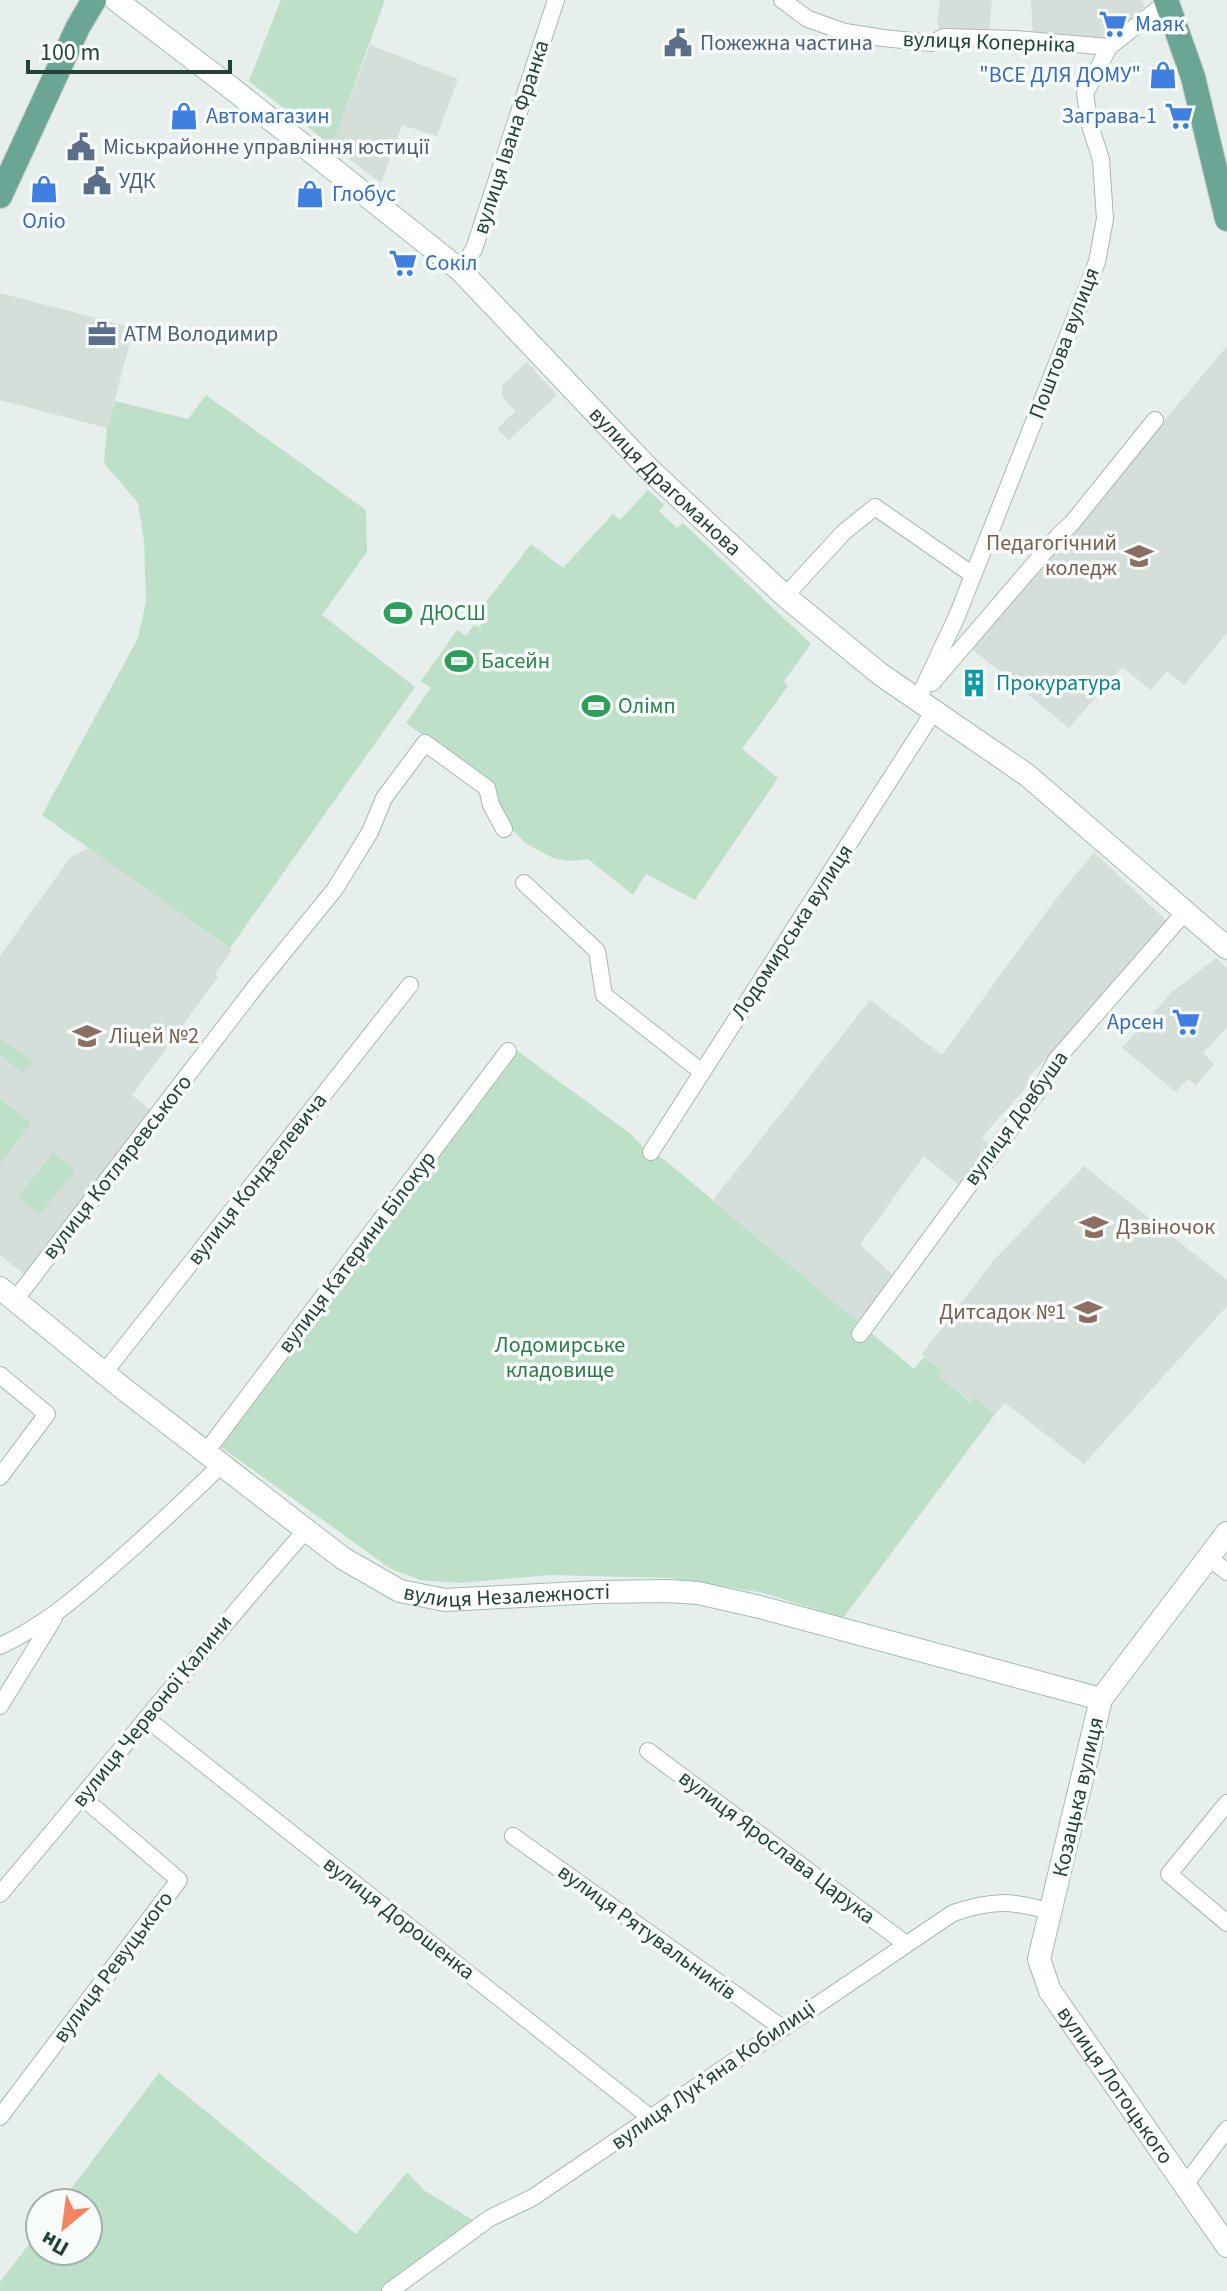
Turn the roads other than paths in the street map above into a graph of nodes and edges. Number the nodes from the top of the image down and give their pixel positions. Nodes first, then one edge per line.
1 (94, 0) edge
2 (116, 0) edge
3 (556, 0) edge
4 (782, 0) edge
5 (1167, 1) edge
6 (1109, 47) junction
7 (1215, 118) edge
8 (0, 196) edge
9 (1227, 219) edge
10 (460, 270) junction
11 (1155, 420) dead end
12 (973, 575) junction
13 (785, 596) junction
14 (926, 705) junction
15 (504, 829) dead end
16 (524, 883) dead end
17 (1185, 912) junction
18 (1227, 948) edge
19 (410, 985) dead end
20 (508, 1051) dead end
21 (702, 1072) junction
22 (651, 1152) dead end
23 (4, 1293) edge
24 (860, 1334) dead end
25 (104, 1373) junction
26 (0, 1375) edge
27 (214, 1459) junction
28 (0, 1477) edge
29 (306, 1530) junction
30 (1227, 1533) edge
31 (1208, 1557) junction
32 (1227, 1572) edge
33 (56, 1614) junction
34 (0, 1646) edge
35 (1101, 1699) junction
36 (0, 1706) edge
37 (147, 1719) junction
38 (648, 1751) dead end
39 (82, 1797) junction
40 (1227, 1803) edge
41 (513, 1836) dead end
42 (0, 1894) edge
43 (1051, 1912) junction
44 (1227, 1923) edge
45 (906, 1944) junction
46 (781, 2027) junction
47 (0, 2117) edge
48 (651, 2118) junction
49 (1227, 2129) edge
50 (1185, 2185) junction
51 (1227, 2246) edge
52 (390, 2291) edge

1 - 8 main road
2 - 10 street, вулиця Драгоманова
3 - 10 street, вулиця Івана Франка
4 - 6 street, вулиця Коперніка
5 - 6 street, Поштова вулиця
5 - 7 main road
6 - 12 street, Поштова вулиця
7 - 9 main road
10 - 13 street, вулиця Драгоманова
11 - 14 street
12 - 13 street
12 - 14 street, Поштова вулиця
13 - 14 street, вулиця Драгоманова
14 - 17 street, вулиця Драгоманова
14 - 21 street, Лодомирська вулиця
15 - 23 street, вулиця Котляревського
16 - 21 street
17 - 18 street, вулиця Драгоманова
17 - 24 street, вулиця Довбуша
19 - 25 street, вулиця Кондзелевича
20 - 27 street, вулиця Катерини Білокур
21 - 22 street, Лодомирська вулиця
23 - 25 street, вулиця Незалежності
25 - 27 street, вулиця Незалежності
26 - 28 street
27 - 29 street, вулиця Незалежності
27 - 33 street, вулиця Катерини Білокур
29 - 35 street, вулиця Незалежності
29 - 37 street, вулиця Червоної Калини
30 - 31 street, Козацька вулиця
31 - 32 street
31 - 35 street, Козацька вулиця
33 - 34 street
33 - 36 street
35 - 43 street, Козацька вулиця
37 - 39 street, вулиця Червоної Калини
37 - 48 street, вулиця Дорошенка
38 - 45 street, вулиця Ярослава Царука
39 - 42 street, вулиця Червоної Калини
39 - 47 street, вулиця Ревуцького
40 - 44 street
41 - 46 street, вулиця Рятувальників
43 - 45 street, вулиця Лукʼяна Кобилиці
43 - 50 street, вулиця Лотоцького
45 - 46 street, вулиця Лукʼяна Кобилиці
46 - 48 street, вулиця Лукʼяна Кобилиці
48 - 52 street, вулиця Лукʼяна Кобилиці
49 - 50 street
50 - 51 street, вулиця Лотоцького

